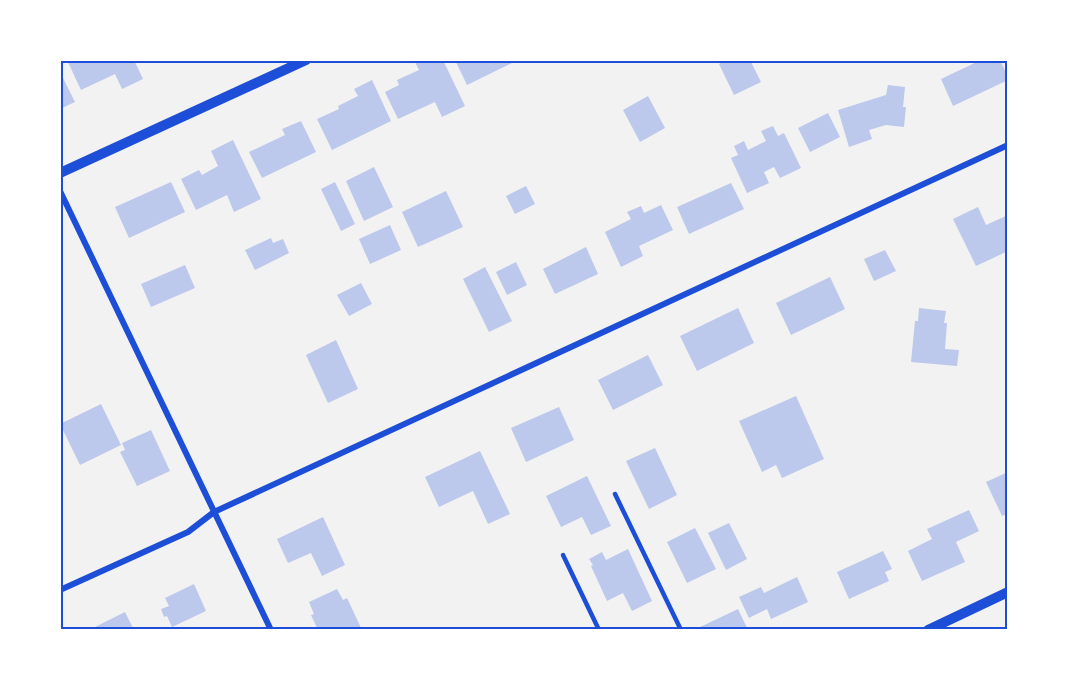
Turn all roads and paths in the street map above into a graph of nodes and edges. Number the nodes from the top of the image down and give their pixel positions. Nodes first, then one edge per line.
1 (305, 60) edge
2 (1008, 145) edge
3 (60, 173) edge
4 (60, 191) edge
5 (615, 494) dead end
6 (214, 512) junction
7 (563, 555) dead end
8 (60, 590) edge
9 (1008, 592) edge
10 (271, 630) edge
11 (599, 630) edge
12 (681, 630) edge
13 (927, 630) edge

1 - 3 street
2 - 6 street
4 - 6 street
5 - 12 lane
6 - 8 street
6 - 10 street
7 - 11 lane
9 - 13 street

